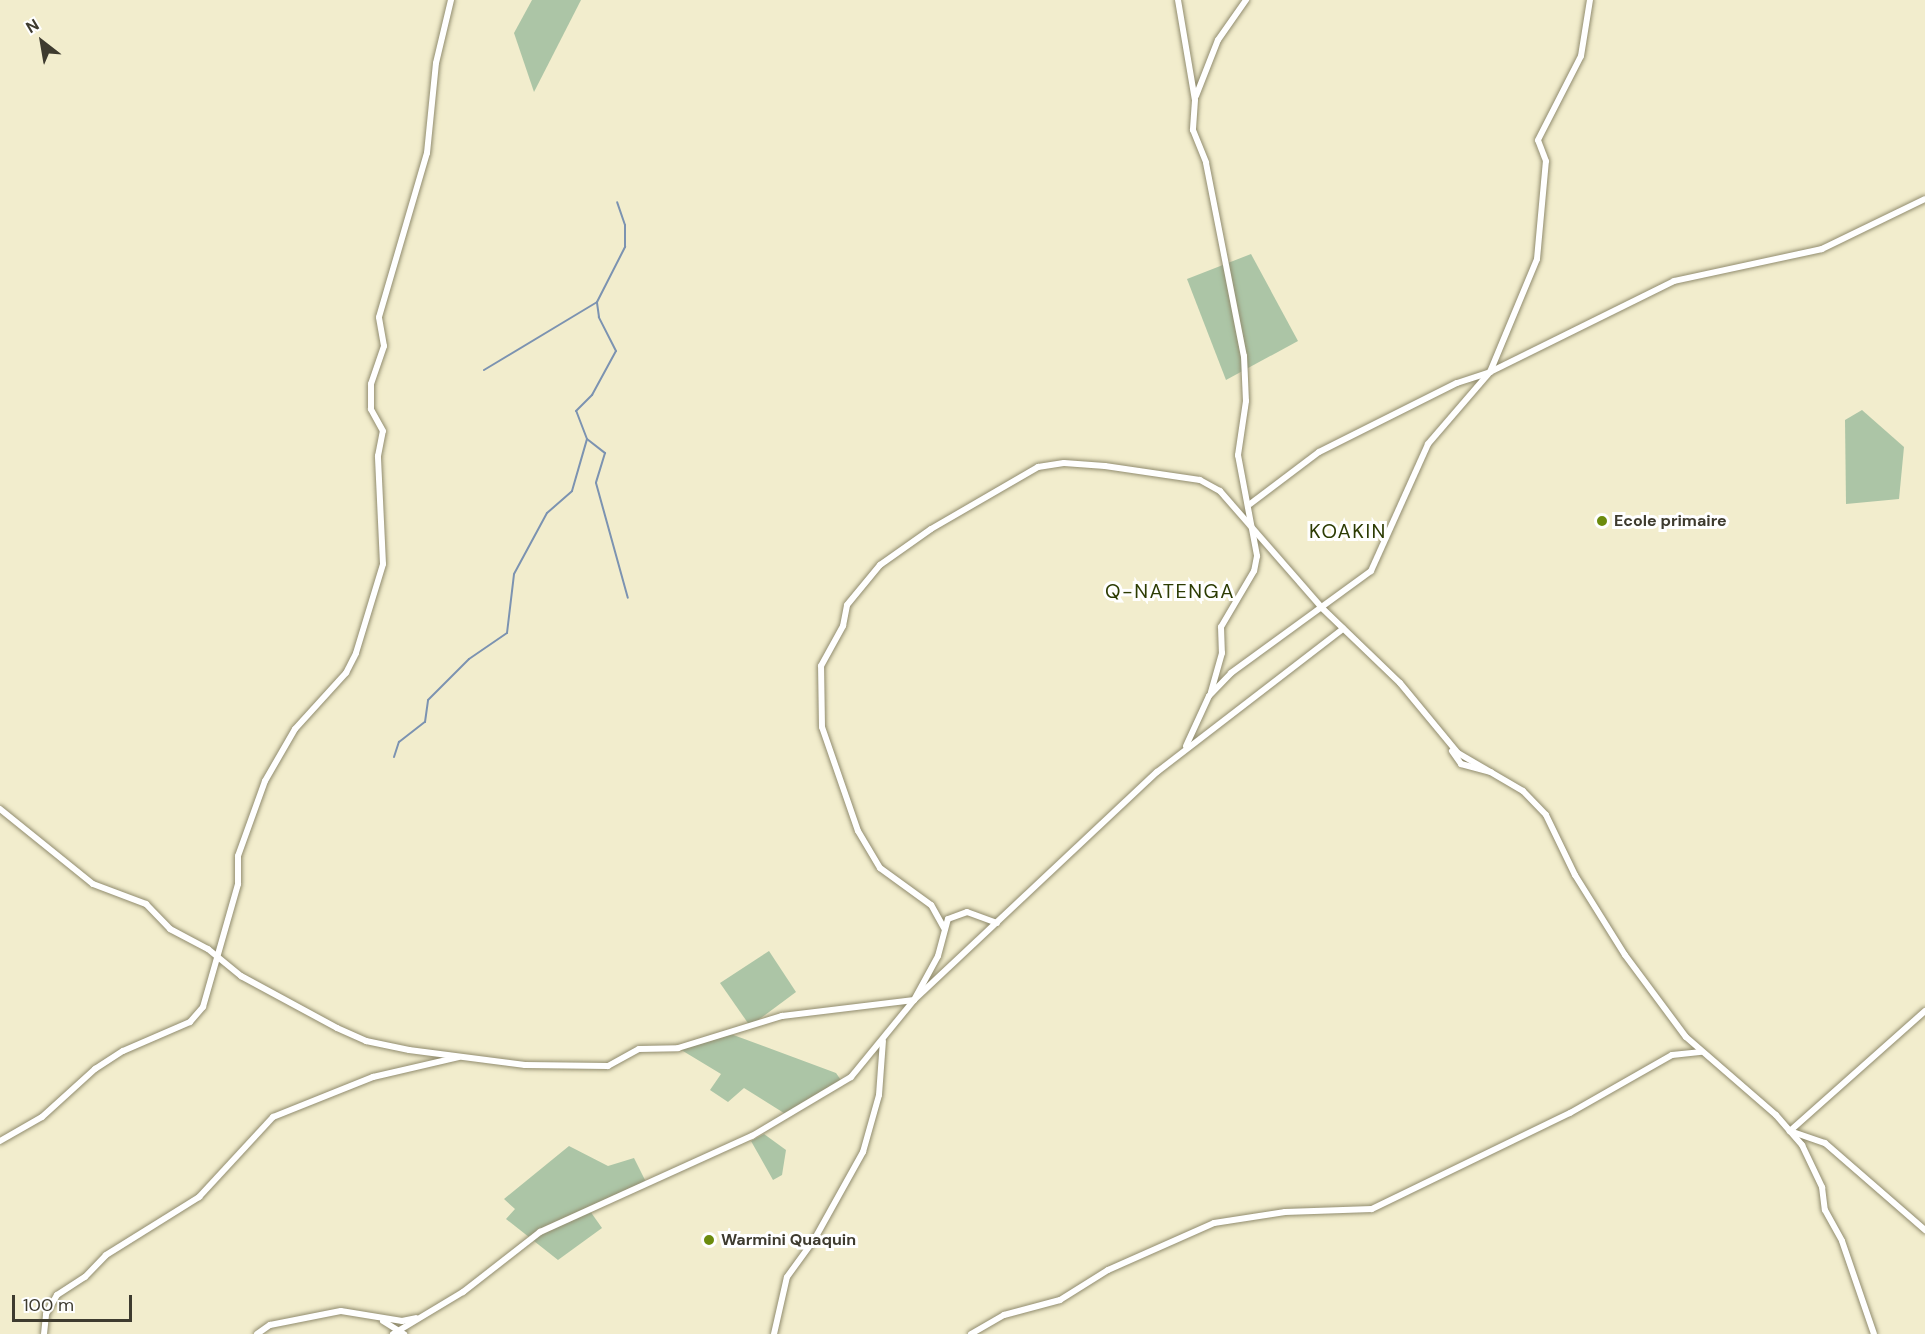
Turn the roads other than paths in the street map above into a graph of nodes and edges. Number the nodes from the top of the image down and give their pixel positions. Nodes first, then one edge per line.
1 (451, 0) edge
2 (1178, 0) edge
3 (1246, 0) edge
4 (1590, 0) edge
5 (1195, 100) junction
6 (1925, 199) edge
7 (1490, 372) junction
8 (1250, 504) junction
9 (1251, 524) junction
10 (1322, 608) junction
11 (1343, 629) junction
12 (1209, 696) junction
13 (1185, 746) junction
14 (0, 809) edge
15 (997, 922) junction
16 (944, 928) junction
17 (218, 957) junction
18 (914, 1000) junction
19 (1925, 1011) edge
20 (882, 1041) junction
21 (1702, 1052) junction
22 (464, 1055) junction
23 (1790, 1131) junction
24 (0, 1141) edge
25 (1925, 1230) edge
26 (422, 1316) junction
27 (380, 1319) junction
28 (398, 1333) edge
29 (44, 1334) edge
30 (257, 1334) edge
31 (774, 1334) edge
32 (971, 1334) edge
33 (1874, 1334) edge

1 - 17 street
2 - 5 street
3 - 5 street
4 - 7 street
5 - 8 street
6 - 7 street
7 - 8 street
7 - 10 street
8 - 9 street
9 - 10 street
9 - 12 street
9 - 16 street
10 - 11 street
10 - 12 street
11 - 13 street
11 - 21 street
12 - 13 street
13 - 15 street
14 - 17 street
15 - 16 street
15 - 18 street
16 - 18 street
17 - 22 street
17 - 24 street
18 - 20 street
18 - 22 street
19 - 23 street
20 - 26 street
20 - 31 street
21 - 23 street
21 - 32 street
22 - 29 street
23 - 25 street
23 - 33 street
26 - 27 street
26 - 28 street
27 - 28 street
27 - 30 street

